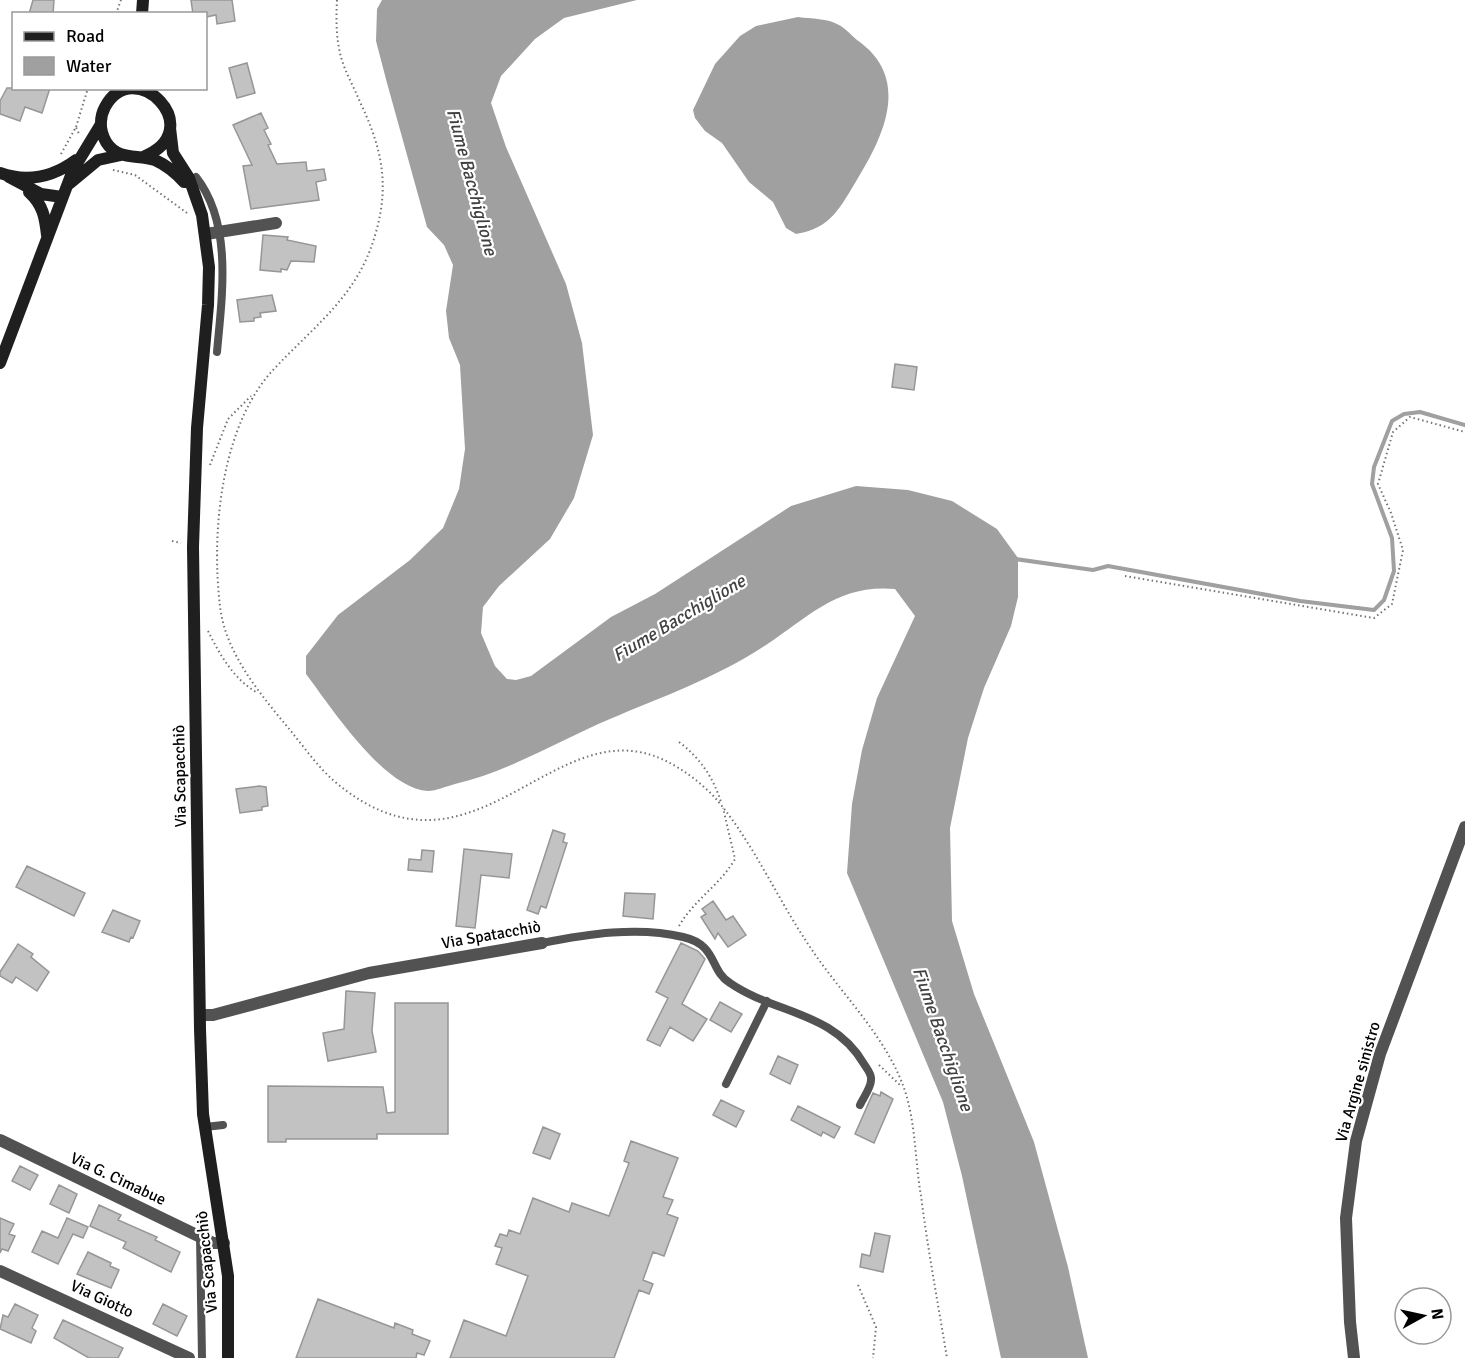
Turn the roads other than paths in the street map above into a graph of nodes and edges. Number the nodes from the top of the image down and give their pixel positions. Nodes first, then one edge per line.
1 (154, 90) edge
2 (120, 91) edge
3 (164, 104) junction
4 (101, 124) junction
5 (170, 129) junction
6 (121, 155) junction
7 (79, 157) junction
8 (143, 157) junction
9 (3, 174) edge
10 (196, 177) dead end
11 (68, 184) junction
12 (24, 187) junction
13 (196, 194) junction
14 (62, 197) junction
15 (276, 223) dead end
16 (212, 233) junction
17 (48, 238) junction
18 (217, 352) dead end
19 (0, 363) edge
20 (1465, 827) edge
21 (542, 943) joint
22 (767, 1001) junction
23 (200, 1015) junction
24 (726, 1084) dead end
25 (860, 1105) dead end
26 (224, 1125) dead end
27 (205, 1127) junction
28 (0, 1140) edge
29 (200, 1236) junction
30 (224, 1243) junction
31 (0, 1271) edge
32 (189, 1358) edge
33 (202, 1358) edge
34 (228, 1358) edge
35 (1354, 1358) edge

1 - 3 street
2 - 3 street
2 - 4 street
3 - 5 street
4 - 6 street
4 - 7 street
5 - 8 street
5 - 13 street, Via Scapacchiò
6 - 8 street
6 - 11 street
7 - 9 street
7 - 11 street
8 - 13 street
9 - 12 street
10 - 16 lane
11 - 14 street
12 - 14 street
12 - 17 street
13 - 16 street, Via Scapacchiò
14 - 17 street
15 - 16 street
16 - 18 lane
16 - 23 street, Via Scapacchiò
17 - 19 street
20 - 35 street, Via Argine sinistro
21 - 22 lane, Via Spatacchiò
21 - 23 street, Via Spatacchiò
22 - 24 lane
22 - 25 lane, Via Spatacchiò
23 - 27 street, Via Scapacchiò
26 - 27 lane
27 - 30 street, Via Scapacchiò
28 - 29 street, Via G. Cimabue
29 - 30 street, Via G. Cimabue
29 - 33 lane
30 - 34 street, Via Scapacchiò
31 - 32 street, Via Giotto

